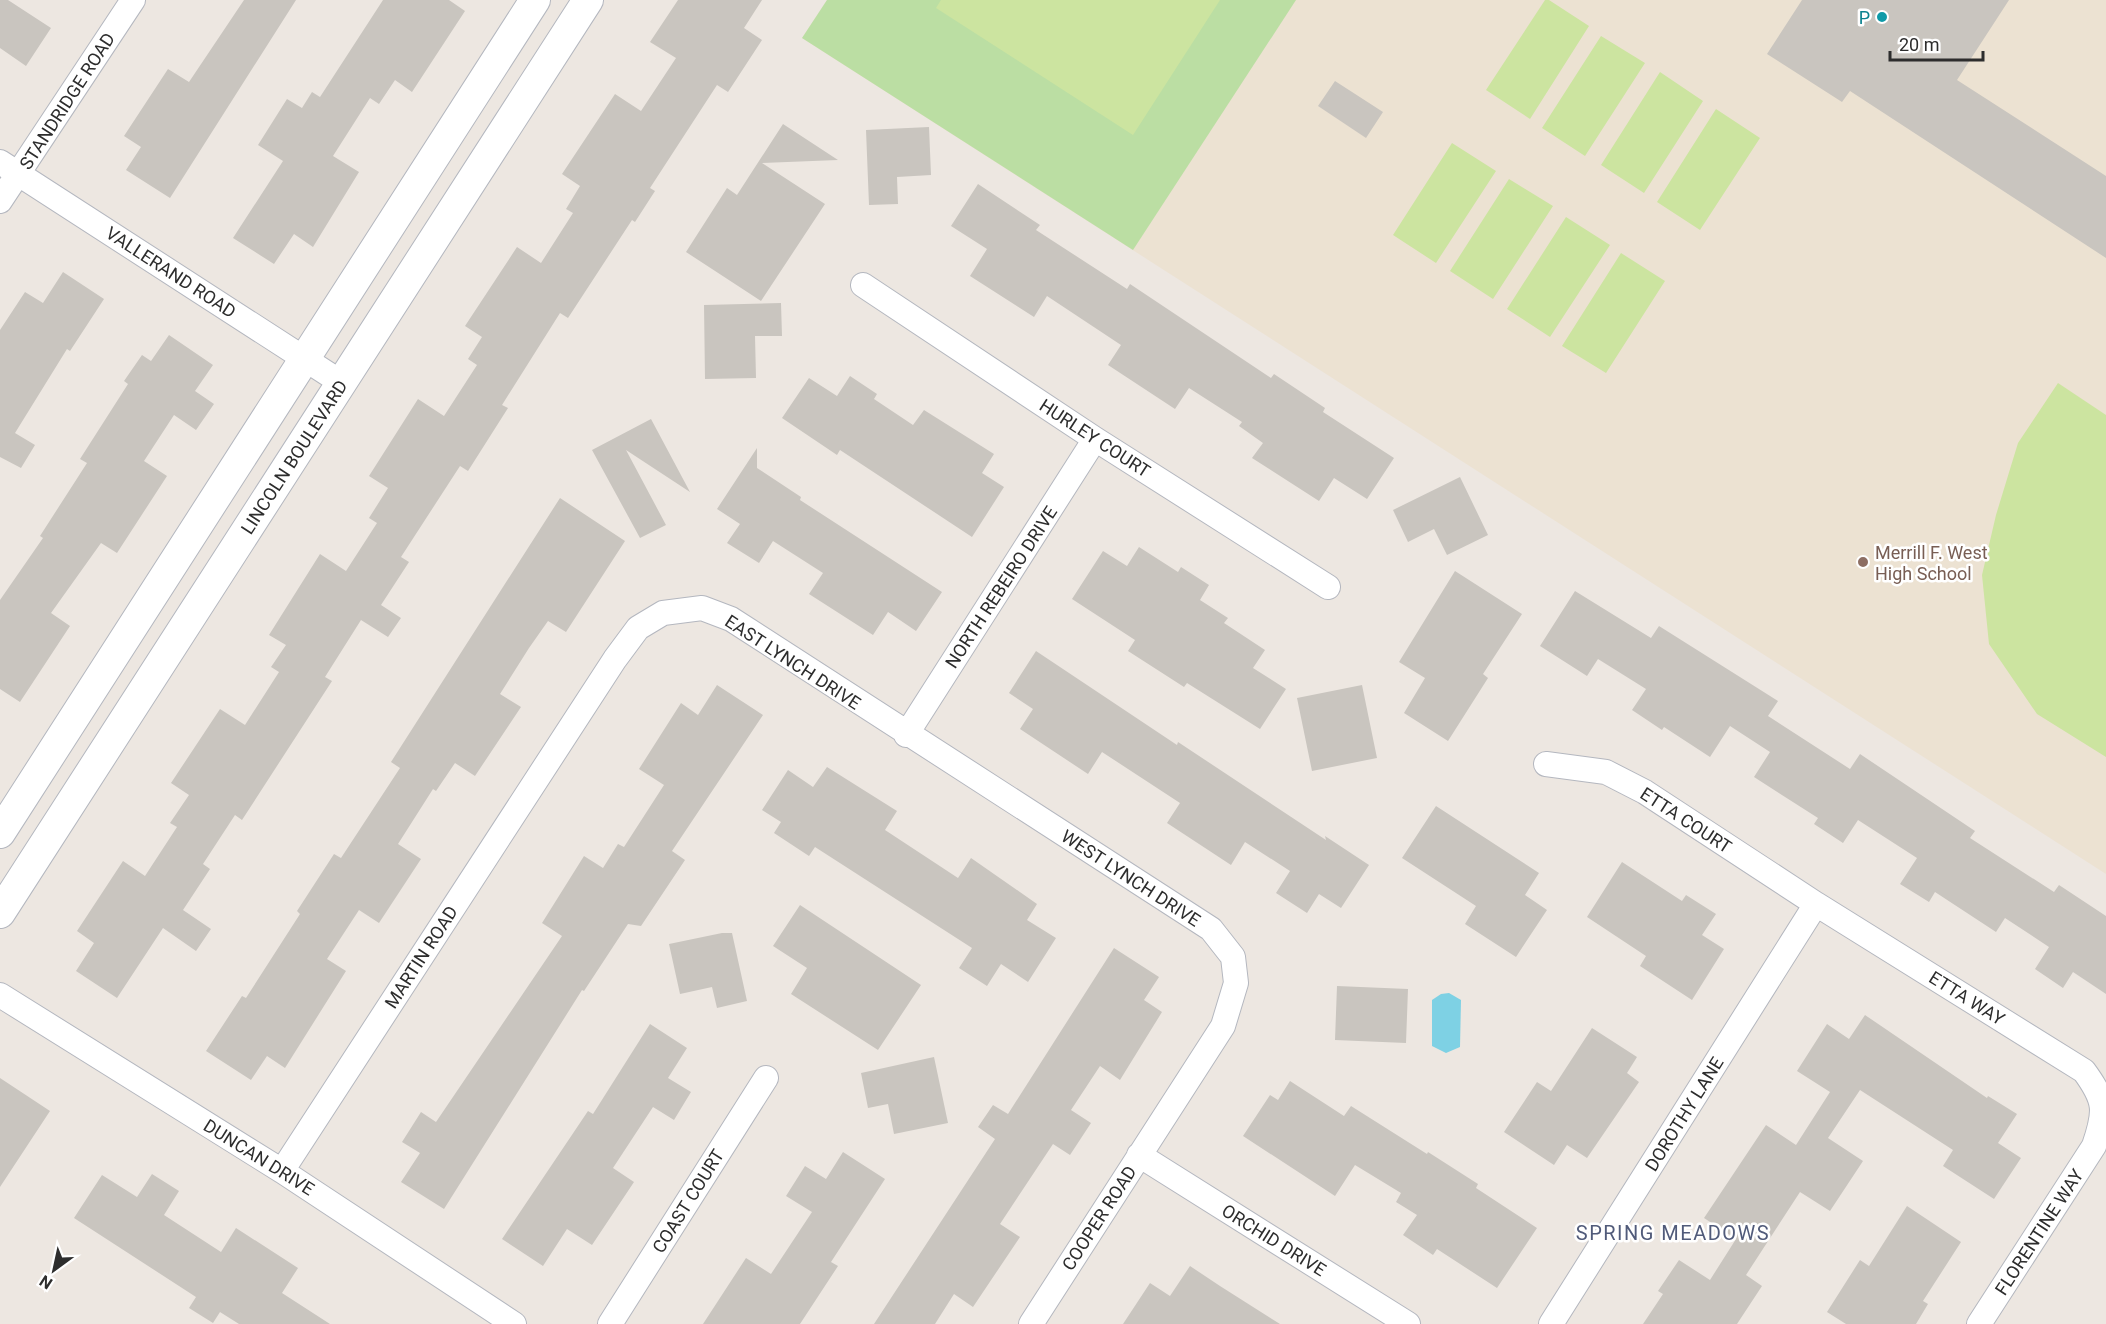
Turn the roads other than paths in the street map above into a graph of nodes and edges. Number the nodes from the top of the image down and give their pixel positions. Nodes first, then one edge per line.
1 (133, 0) edge
2 (535, 0) edge
3 (588, 0) edge
4 (9, 168) edge
5 (0, 201) edge
6 (863, 285) dead end
7 (306, 359) junction
8 (342, 383) junction
9 (1095, 439) junction
10 (1328, 587) dead end
11 (906, 735) junction
12 (560, 743) joint
13 (1546, 764) dead end
14 (0, 832) edge
15 (1816, 904) junction
16 (0, 913) edge
17 (0, 994) edge
18 (766, 1078) dead end
19 (2105, 1104) edge
20 (1167, 1112) joint
21 (1139, 1155) junction
22 (282, 1172) junction
23 (514, 1324) edge
24 (610, 1324) edge
25 (1031, 1324) edge
26 (1408, 1324) edge
27 (1551, 1324) edge
28 (1979, 1324) edge

1 - 4 street, STANDRIDGE ROAD
2 - 7 street
3 - 8 street, LINCOLN BOULEVARD
4 - 5 street, STANDRIDGE ROAD
4 - 7 street, VALLERAND ROAD
6 - 9 street, HURLEY COURT
7 - 8 street, VALLERAND ROAD
7 - 14 street
8 - 16 street, LINCOLN BOULEVARD
9 - 10 street, HURLEY COURT
9 - 11 street, NORTH REBEIRO DRIVE
11 - 12 street, EAST LYNCH DRIVE
11 - 20 street, WEST LYNCH DRIVE
12 - 22 street, MARTIN ROAD
13 - 15 street, ETTA COURT
15 - 19 street, ETTA WAY
15 - 27 street, DOROTHY LANE
17 - 22 street, DUNCAN DRIVE
18 - 24 street, COAST COURT
19 - 28 street, FLORENTINE WAY
20 - 21 street, COOPER ROAD
21 - 25 street, COOPER ROAD
21 - 26 street, ORCHID DRIVE
22 - 23 street, DUNCAN DRIVE

